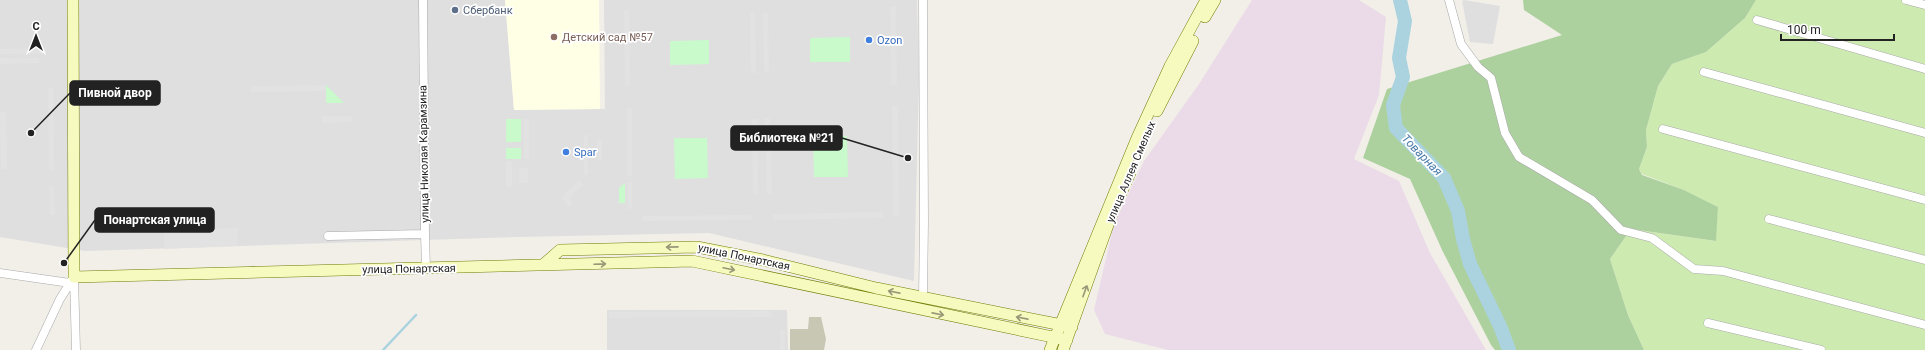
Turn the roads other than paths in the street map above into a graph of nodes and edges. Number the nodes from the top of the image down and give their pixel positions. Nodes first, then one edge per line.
1 (73, 0) edge
2 (423, 0) edge
3 (923, 0) edge
4 (1206, 0) edge
5 (1215, 0) edge
6 (1449, 0) edge
7 (1906, 0) edge
8 (1925, 5) edge
9 (1757, 20) dead end
10 (1925, 69) edge
11 (1704, 72) dead end
12 (1663, 129) dead end
13 (1925, 133) edge
14 (1925, 200) edge
15 (1769, 219) dead end
16 (425, 234) junction
17 (328, 236) dead end
18 (560, 250) junction
19 (1925, 260) edge
20 (544, 264) junction
21 (561, 264) junction
22 (426, 268) junction
23 (0, 273) edge
24 (72, 280) junction
25 (876, 288) junction
26 (923, 298) junction
27 (873, 300) junction
28 (1708, 323) dead end
29 (1925, 324) edge
30 (1060, 326) junction
31 (1072, 327) junction
32 (1055, 337) junction
33 (1065, 345) edge
34 (36, 350) edge
35 (76, 350) edge
36 (1050, 350) edge
37 (1821, 350) edge

1 - 24 main road
2 - 16 street, улица Николая Карамзина
3 - 26 street
4 - 30 main road
31 -> 5 main road, улица Аллея Смелых
6 - 29 street
7 - 8 street
9 - 10 street
11 - 13 street
12 - 14 street
15 - 19 street
16 - 17 street, улица Николая Карамзина
16 - 22 street
18 - 20 main road
18 - 21 main road
25 -> 18 main road, улица Понартская
20 - 21 main road, улица Понартская
20 - 22 main road, улица Понартская
21 -> 27 main road, улица Понартская
22 - 24 main road, улица Понартская
23 - 24 street
24 - 34 street
24 - 35 street
26 -> 25 main road, улица Понартская
25 - 27 main road
30 -> 26 main road, улица Понартская
27 -> 32 main road, улица Понартская
28 - 37 street
30 - 31 main road, улица Понартская
30 - 32 main road
31 - 33 main road, улица Аллея Смелых
32 - 33 main road, улица Понартская
32 - 36 main road

